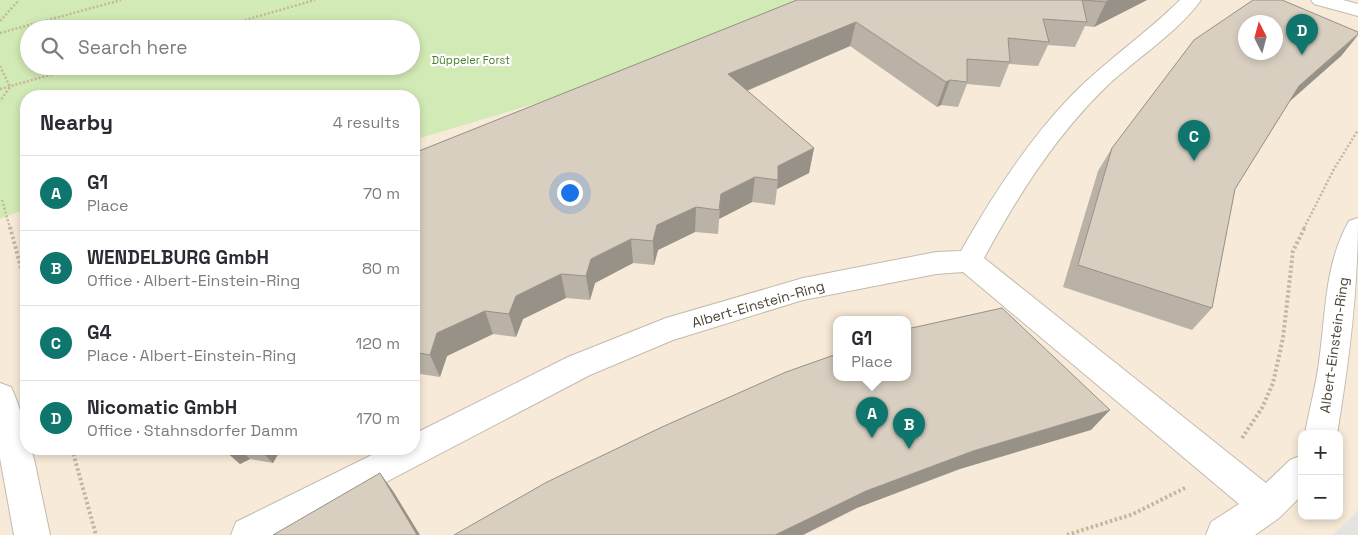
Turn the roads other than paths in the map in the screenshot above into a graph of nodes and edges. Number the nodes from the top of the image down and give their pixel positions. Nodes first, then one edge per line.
1 (1191, 0) edge
2 (1321, 0) edge
3 (1358, 10) edge
4 (1358, 228) edge
5 (968, 261) junction
6 (0, 397) edge
7 (4, 430) edge
8 (1322, 430) edge
9 (420, 447) edge
10 (405, 455) edge
11 (1298, 475) edge
12 (1267, 506) junction
13 (32, 535) edge
14 (248, 535) edge
15 (1224, 535) edge

1 - 5 street
2 - 3 street
4 - 8 street, Albert-Einstein-Ring
5 - 9 street, Albert-Einstein-Ring
5 - 12 street
6 - 7 street
7 - 13 street
10 - 14 street, Albert-Einstein-Ring
11 - 12 street
12 - 15 street

